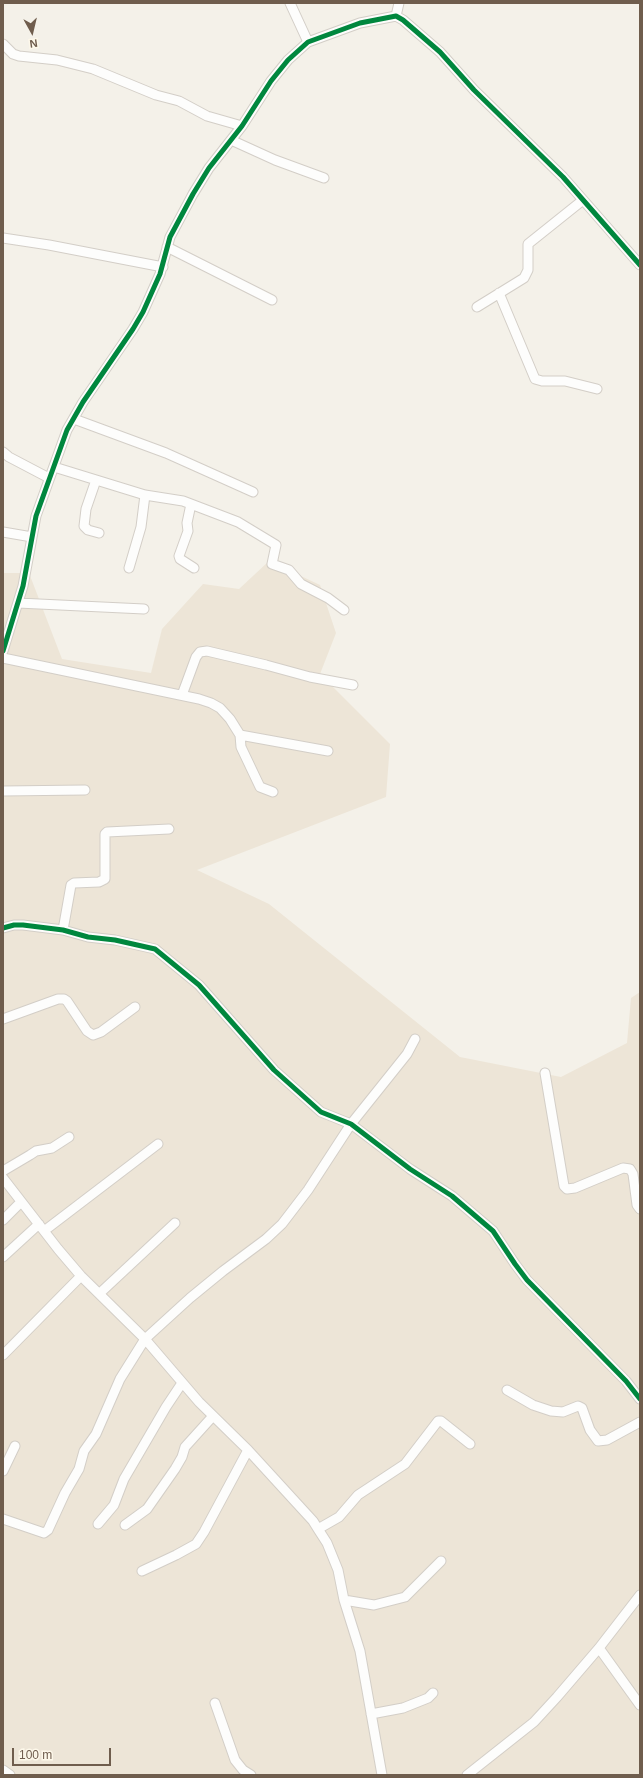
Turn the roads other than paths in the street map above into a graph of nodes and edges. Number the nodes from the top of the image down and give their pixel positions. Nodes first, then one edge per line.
1 (290, 3) edge
2 (399, 3) edge
3 (396, 16) junction
4 (308, 42) junction
5 (3, 44) edge
6 (242, 126) junction
7 (231, 140) junction
8 (324, 178) dead end
9 (583, 200) junction
10 (3, 238) edge
11 (167, 247) junction
12 (640, 265) edge
13 (163, 267) junction
14 (499, 292) junction
15 (272, 300) dead end
16 (478, 307) dead end
17 (597, 389) dead end
18 (74, 419) junction
19 (3, 452) edge
20 (54, 466) junction
21 (49, 478) junction
22 (96, 480) junction
23 (253, 492) dead end
24 (145, 496) junction
25 (191, 504) junction
26 (3, 532) edge
27 (99, 533) dead end
28 (32, 537) junction
29 (129, 568) dead end
30 (194, 568) dead end
31 (18, 603) junction
32 (144, 609) dead end
33 (344, 610) dead end
34 (3, 651) edge
35 (3, 658) edge
36 (353, 685) dead end
37 (182, 695) junction
38 (240, 735) junction
39 (328, 751) dead end
40 (86, 790) dead end
41 (3, 791) edge
42 (273, 792) dead end
43 (169, 829) dead end
44 (3, 928) edge
45 (63, 930) junction
46 (135, 1007) dead end
47 (3, 1019) edge
48 (415, 1039) dead end
49 (545, 1072) dead end
50 (350, 1124) junction
51 (69, 1137) dead end
52 (158, 1144) dead end
53 (3, 1172) edge
54 (3, 1178) edge
55 (21, 1202) junction
56 (640, 1209) edge
57 (3, 1220) edge
58 (175, 1223) dead end
59 (42, 1227) junction
60 (3, 1257) edge
61 (81, 1276) junction
62 (100, 1293) junction
63 (145, 1339) junction
64 (3, 1355) edge
65 (182, 1383) junction
66 (507, 1390) dead end
67 (640, 1399) edge
68 (213, 1416) junction
69 (640, 1422) edge
70 (470, 1444) dead end
71 (14, 1446) dead end
72 (248, 1450) junction
73 (3, 1471) edge
74 (3, 1519) edge
75 (98, 1524) dead end
76 (125, 1525) dead end
77 (318, 1529) junction
78 (441, 1561) dead end
79 (142, 1571) dead end
80 (640, 1594) edge
81 (344, 1600) junction
82 (599, 1648) junction
83 (433, 1693) dead end
84 (215, 1703) dead end
85 (640, 1705) edge
86 (371, 1714) junction
87 (3, 1770) edge
88 (10, 1775) edge
89 (251, 1775) edge
90 (382, 1775) edge
91 (467, 1775) edge

1 - 4 street
2 - 3 street
3 - 4 street
3 - 9 street
4 - 6 street
5 - 6 street
6 - 7 street
7 - 8 street
7 - 11 street
9 - 12 street
9 - 14 street
10 - 13 street
11 - 13 street
11 - 15 street
13 - 18 street
14 - 16 street
14 - 17 street
18 - 20 street
18 - 23 street
19 - 21 street
20 - 21 street
20 - 22 street
21 - 28 street
22 - 24 street
22 - 27 street
24 - 25 street
24 - 29 street
25 - 30 street
25 - 33 street
26 - 28 street
28 - 31 street
31 - 32 street
31 - 34 street
35 - 37 street
36 - 37 street
37 - 38 street
38 - 39 street
38 - 42 street
40 - 41 street
43 - 45 street
44 - 45 street
45 - 50 street
46 - 47 street
48 - 50 street
49 - 56 street
50 - 63 street
50 - 67 street
51 - 53 street
52 - 59 street
54 - 55 street
55 - 57 street
55 - 59 street
58 - 62 street
59 - 60 street
59 - 61 street
61 - 62 street
61 - 64 street
62 - 63 street
63 - 65 street
63 - 74 street
65 - 68 street
65 - 75 street
66 - 69 street
68 - 72 street
68 - 76 street
70 - 77 street
71 - 73 street
72 - 77 street
72 - 79 street
77 - 81 street
78 - 81 street
80 - 82 street
81 - 86 street
82 - 85 street
82 - 91 street
83 - 86 street
84 - 89 street
86 - 90 street
87 - 88 street

